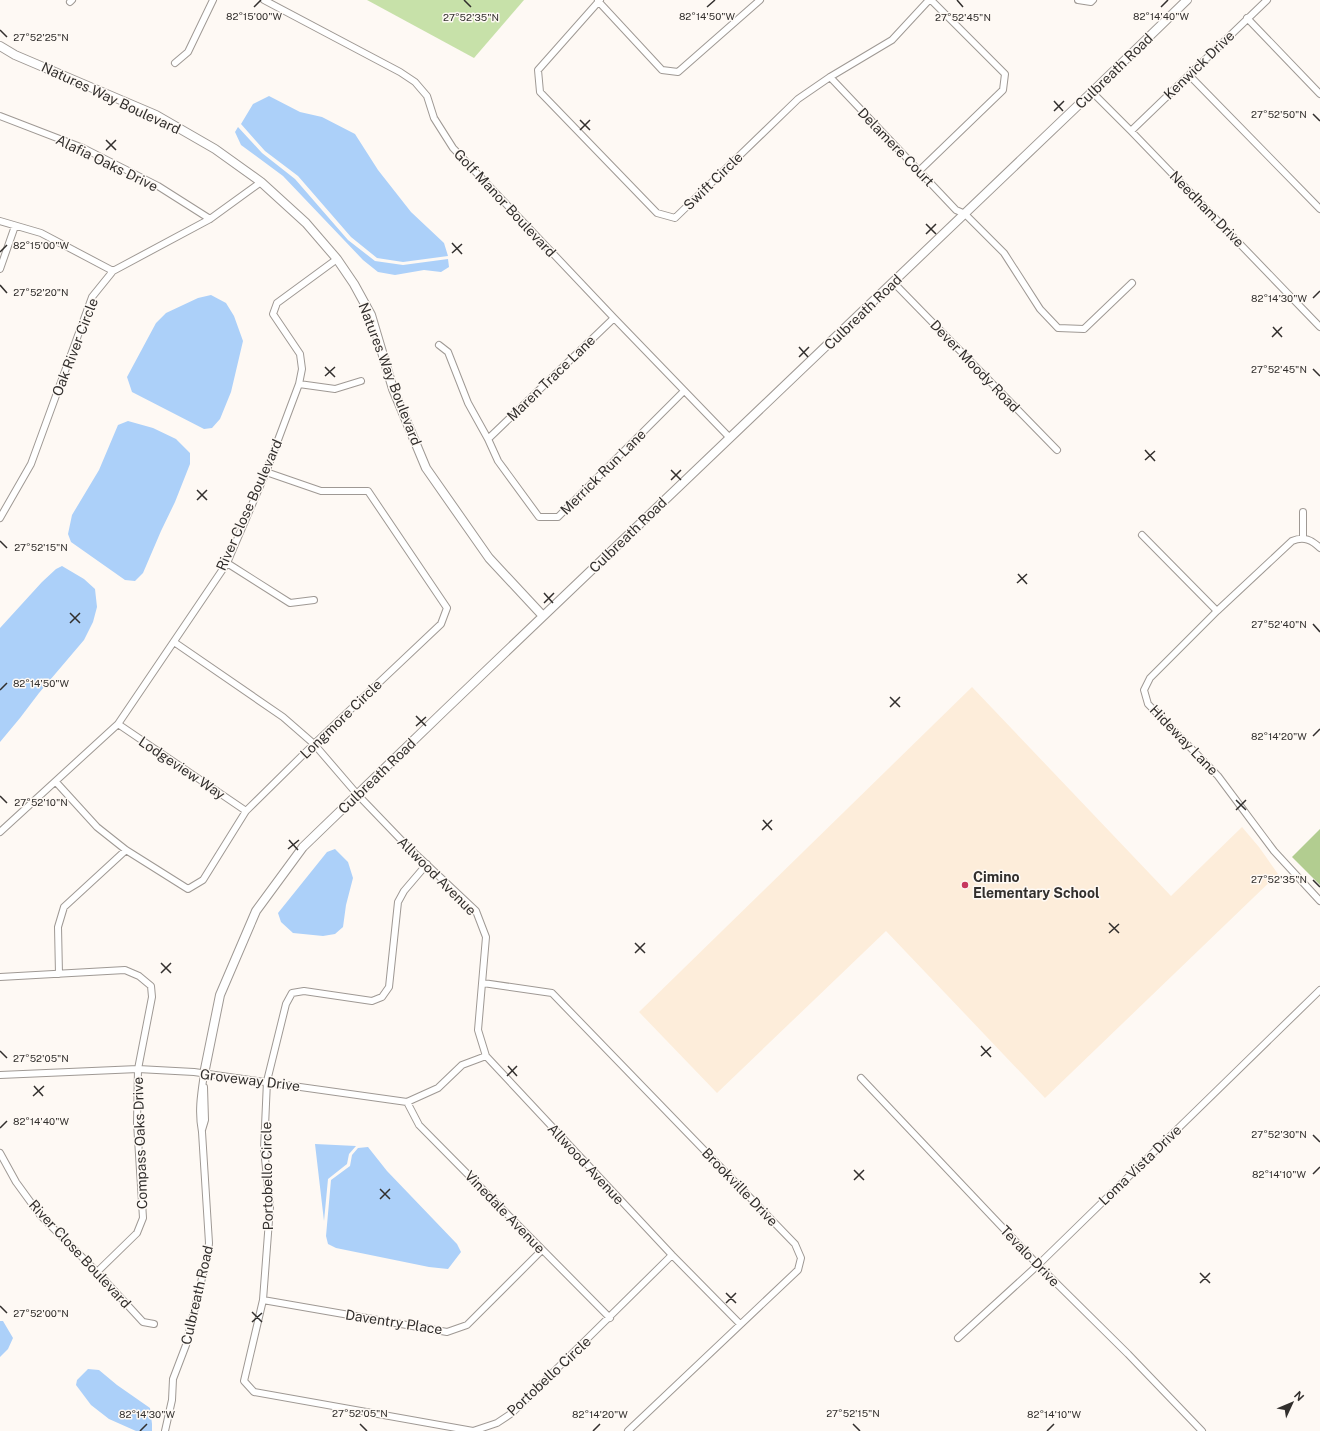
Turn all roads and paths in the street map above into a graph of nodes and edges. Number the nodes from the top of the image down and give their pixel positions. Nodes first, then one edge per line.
1 (213, 0) edge
2 (264, 0) edge
3 (760, 0) edge
4 (930, 0) edge
5 (1078, 0) edge
6 (1093, 0) edge
7 (1187, 0) edge
8 (1267, 0) edge
9 (599, 1) edge
10 (1247, 18) junction
11 (0, 46) edge
12 (174, 63) dead end
13 (1189, 75) junction
14 (830, 77) junction
15 (1092, 92) junction
16 (1320, 94) edge
17 (0, 116) edge
18 (1131, 130) junction
19 (919, 171) junction
20 (261, 182) junction
21 (1320, 209) edge
22 (965, 214) junction
23 (210, 219) junction
24 (0, 221) edge
25 (15, 226) junction
26 (337, 259) junction
27 (0, 269) edge
28 (113, 271) junction
29 (894, 282) junction
30 (1132, 283) dead end
31 (614, 318) junction
32 (1320, 327) edge
33 (439, 345) dead end
34 (361, 381) dead end
35 (299, 384) junction
36 (684, 391) junction
37 (730, 438) junction
38 (488, 439) junction
39 (1056, 450) dead end
40 (266, 472) junction
41 (1303, 512) dead end
42 (0, 518) edge
43 (1142, 535) dead end
44 (1303, 538) junction
45 (1320, 548) edge
46 (227, 563) junction
47 (314, 600) dead end
48 (1217, 611) junction
49 (543, 616) junction
50 (174, 642) junction
51 (118, 724) junction
52 (314, 744) junction
53 (56, 782) junction
54 (357, 794) junction
55 (246, 811) junction
56 (0, 832) edge
57 (126, 850) junction
58 (427, 864) junction
59 (1320, 901) edge
60 (59, 974) junction
61 (0, 977) edge
62 (483, 983) junction
63 (1320, 990) edge
64 (486, 1056) junction
65 (138, 1068) junction
66 (204, 1074) junction
67 (0, 1075) edge
68 (861, 1078) dead end
69 (267, 1081) junction
70 (406, 1102) junction
71 (0, 1154) edge
72 (542, 1250) junction
73 (672, 1256) junction
74 (1038, 1265) junction
75 (97, 1272) junction
76 (263, 1300) junction
77 (610, 1318) junction
78 (154, 1324) dead end
79 (740, 1324) junction
80 (958, 1338) dead end
81 (165, 1431) edge
82 (473, 1431) edge
83 (628, 1431) edge
84 (1202, 1431) edge

1 - 12 street
2 - 31 street, Golf Manor Boulevard
3 - 9 street
4 - 14 street, Swift Circle
4 - 19 street, Swift Circle
5 - 6 street
7 - 15 street, Culbreath Road
8 - 10 street, Kenwick Drive
9 - 14 street, Swift Circle
10 - 13 street, Kenwick Drive
10 - 16 street
11 - 20 street, Natures Way Boulevard
13 - 18 street, Kenwick Drive
13 - 21 street
14 - 19 street, Delamere Court
15 - 18 street, Needham Drive
15 - 22 street, Culbreath Road
17 - 23 street, Alafia Oaks Drive
18 - 32 street, Needham Drive
19 - 22 street, Delamere Court
20 - 23 street, Oak River Circle
20 - 26 street, Natures Way Boulevard
22 - 29 street, Culbreath Road
22 - 30 street, Delamere Court
23 - 28 street, Oak River Circle
24 - 25 street
25 - 27 street
25 - 28 street
26 - 35 street, River Close Boulevard
26 - 49 street, Natures Way Boulevard
28 - 42 street, Oak River Circle
29 - 37 street, Culbreath Road
29 - 39 street, Dever Moody Road
31 - 36 street, Golf Manor Boulevard
31 - 38 street, Maren Trace Lane
33 - 38 street, Merrick Run Lane
34 - 35 street
35 - 40 street, River Close Boulevard
36 - 37 street, Golf Manor Boulevard
36 - 38 street, Merrick Run Lane
37 - 49 street, Culbreath Road
40 - 46 street, River Close Boulevard
40 - 52 street, Longmore Circle
41 - 44 street
43 - 48 street
44 - 45 street
44 - 48 street, Hideway Lane
46 - 47 street
46 - 50 street, River Close Boulevard
48 - 59 street, Hideway Lane
49 - 54 street, Culbreath Road
50 - 51 street, River Close Boulevard
50 - 52 street, Allwood Avenue
51 - 53 street, River Close Boulevard
51 - 55 street, Lodgeview Way
52 - 54 street, Allwood Avenue
52 - 55 street, Longmore Circle
53 - 56 street, River Close Boulevard
53 - 57 street, Longmore Circle
54 - 58 street, Allwood Avenue
54 - 66 street, Culbreath Road
55 - 57 street, Longmore Circle
57 - 60 street
58 - 62 street, Allwood Avenue
58 - 69 street, Portobello Circle
60 - 61 street, Compass Oaks Drive
60 - 65 street, Compass Oaks Drive
62 - 64 street, Allwood Avenue
62 - 79 street, Brookville Drive
63 - 74 street, Loma Vista Drive
64 - 70 street
64 - 73 street, Allwood Avenue
65 - 66 street, Groveway Drive
65 - 67 street, Groveway Drive
65 - 75 street, Compass Oaks Drive
66 - 69 street, Groveway Drive
66 - 81 street, Culbreath Road
68 - 74 street, Tevalo Drive
69 - 70 street, Groveway Drive
69 - 76 street, Portobello Circle
70 - 72 street, Vinedale Avenue
71 - 75 street, River Close Boulevard
72 - 76 street, Daventry Place
72 - 77 street, Vinedale Avenue
73 - 77 street, Portobello Circle
73 - 79 street, Allwood Avenue
74 - 80 street, Loma Vista Drive
74 - 84 street, Tevalo Drive
75 - 78 street, River Close Boulevard
76 - 82 street, Portobello Circle
77 - 82 street, Portobello Circle
79 - 83 street, Brookville Drive

